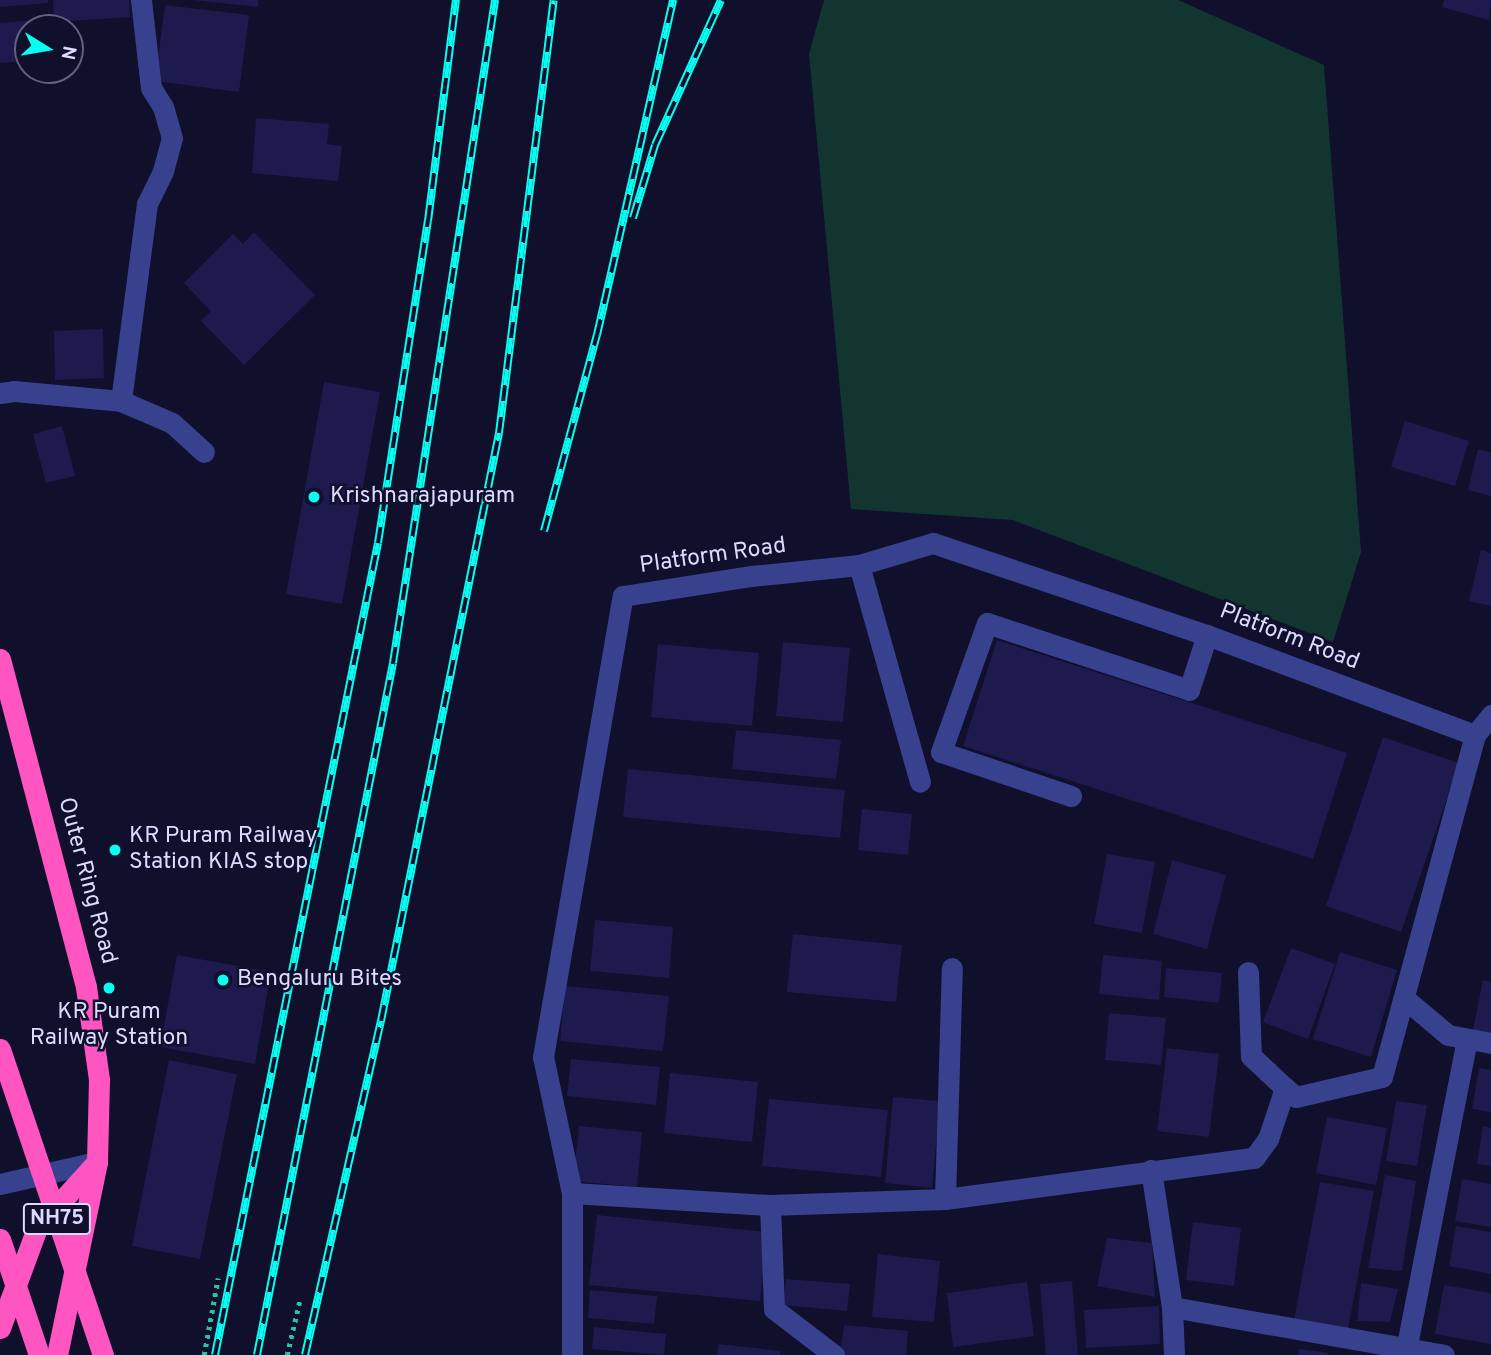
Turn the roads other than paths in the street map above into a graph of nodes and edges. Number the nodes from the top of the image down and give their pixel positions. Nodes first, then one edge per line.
1 (141, 0) edge
2 (0, 393) edge
3 (121, 401) junction
4 (204, 452) dead end
5 (859, 565) junction
6 (1207, 635) junction
7 (0, 659) edge
8 (1491, 715) edge
9 (1475, 735) junction
10 (920, 782) dead end
11 (1071, 796) dead end
12 (952, 968) dead end
13 (1248, 972) dead end
14 (1404, 999) junction
15 (1467, 1039) junction
16 (1491, 1043) edge
17 (0, 1049) edge
18 (1285, 1088) junction
19 (97, 1161) junction
20 (1151, 1170) junction
21 (0, 1184) edge
22 (572, 1193) junction
23 (945, 1199) junction
24 (770, 1205) junction
25 (0, 1239) edge
26 (1172, 1307) junction
27 (0, 1328) edge
28 (1406, 1352) edge
29 (39, 1355) edge
30 (57, 1355) edge
31 (103, 1355) edge
32 (572, 1355) edge
33 (834, 1355) edge
34 (1174, 1355) edge
35 (1444, 1355) edge

1 - 3 street
2 - 3 street
3 - 4 street
5 - 6 street, Platform Road
5 - 10 street
5 - 22 street, Platform Road
6 - 9 street, Platform Road
6 - 11 street
7 - 19 highway, Outer Ring Road
8 - 9 street
9 - 14 street
12 - 23 street
13 - 18 street
14 - 15 street
14 - 18 street
15 - 16 street
15 - 28 street
17 - 31 highway, NH75
18 - 20 street
19 - 21 street
19 - 27 highway
19 - 30 highway, Outer Ring Road
20 - 23 street
20 - 26 street
22 - 24 street
22 - 32 street, Platform Road
23 - 24 street
24 - 33 street
25 - 29 highway, NH75
26 - 28 street
26 - 34 street
28 - 35 street

